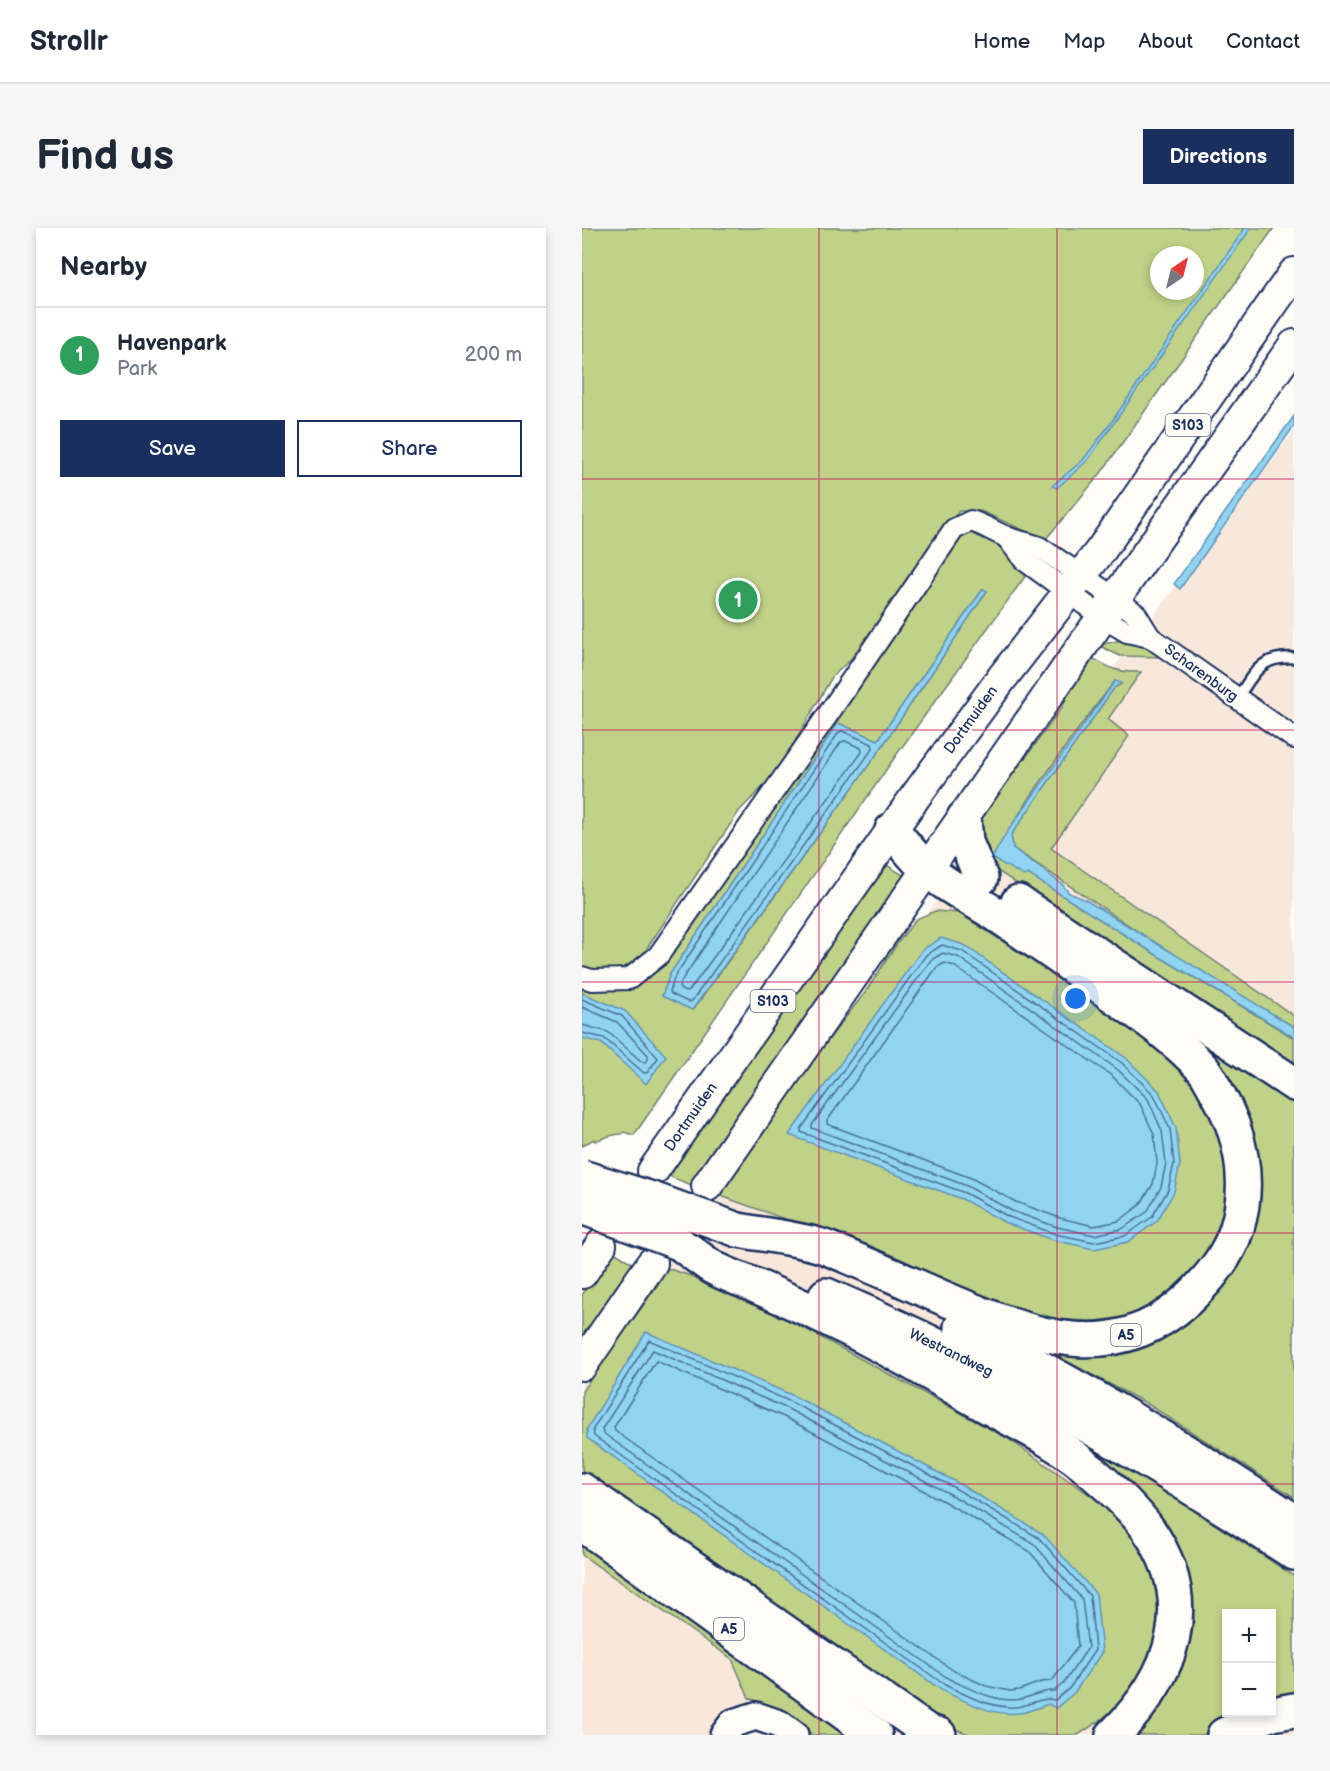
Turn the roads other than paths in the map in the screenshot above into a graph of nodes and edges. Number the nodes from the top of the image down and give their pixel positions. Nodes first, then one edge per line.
1 (1294, 273) edge
2 (1294, 345) edge
3 (1075, 584) junction
4 (1109, 608) junction
5 (1294, 658) edge
6 (1237, 699) junction
7 (1294, 738) edge
8 (964, 818) junction
9 (892, 830) junction
10 (934, 860) junction
11 (981, 879) junction
12 (587, 979) edge
13 (1294, 1084) edge
14 (653, 1171) dead end
15 (582, 1177) edge
16 (707, 1186) dead end
17 (582, 1207) edge
18 (601, 1245) dead end
19 (724, 1250) junction
20 (652, 1263) dead end
21 (582, 1273) edge
22 (582, 1365) edge
23 (582, 1490) edge
24 (1294, 1521) edge
25 (582, 1524) edge
26 (1294, 1553) edge
27 (1294, 1710) edge
28 (724, 1735) edge
29 (794, 1735) edge
30 (875, 1735) edge
31 (939, 1735) edge
32 (1113, 1735) edge
33 (1224, 1735) edge

1 - 3 main road, Dortmuiden / S103
2 - 4 main road, S103
3 - 4 street, Scharenburg
3 - 9 main road, Dortmuiden / S103
3 - 12 street, Scharenburg
4 - 6 street, Scharenburg
4 - 8 main road, S103
5 - 6 lane
6 - 7 street, Scharenburg
8 - 10 main road, S103
8 - 11 highway
9 - 10 highway
9 - 14 main road, Dortmuiden / S103
10 - 11 highway
10 - 16 main road, S103
10 - 19 highway, A5
11 - 13 highway
15 - 19 highway, Westrandweg / A5, bridge
17 - 19 highway, Westrandweg / A5, bridge
18 - 21 main road
19 - 24 highway, Westrandweg / A5
19 - 26 highway, Westrandweg / A5
19 - 32 highway, A5
20 - 22 main road
23 - 31 highway, A5
25 - 30 highway, A5
27 - 33 highway
28 - 29 main road

